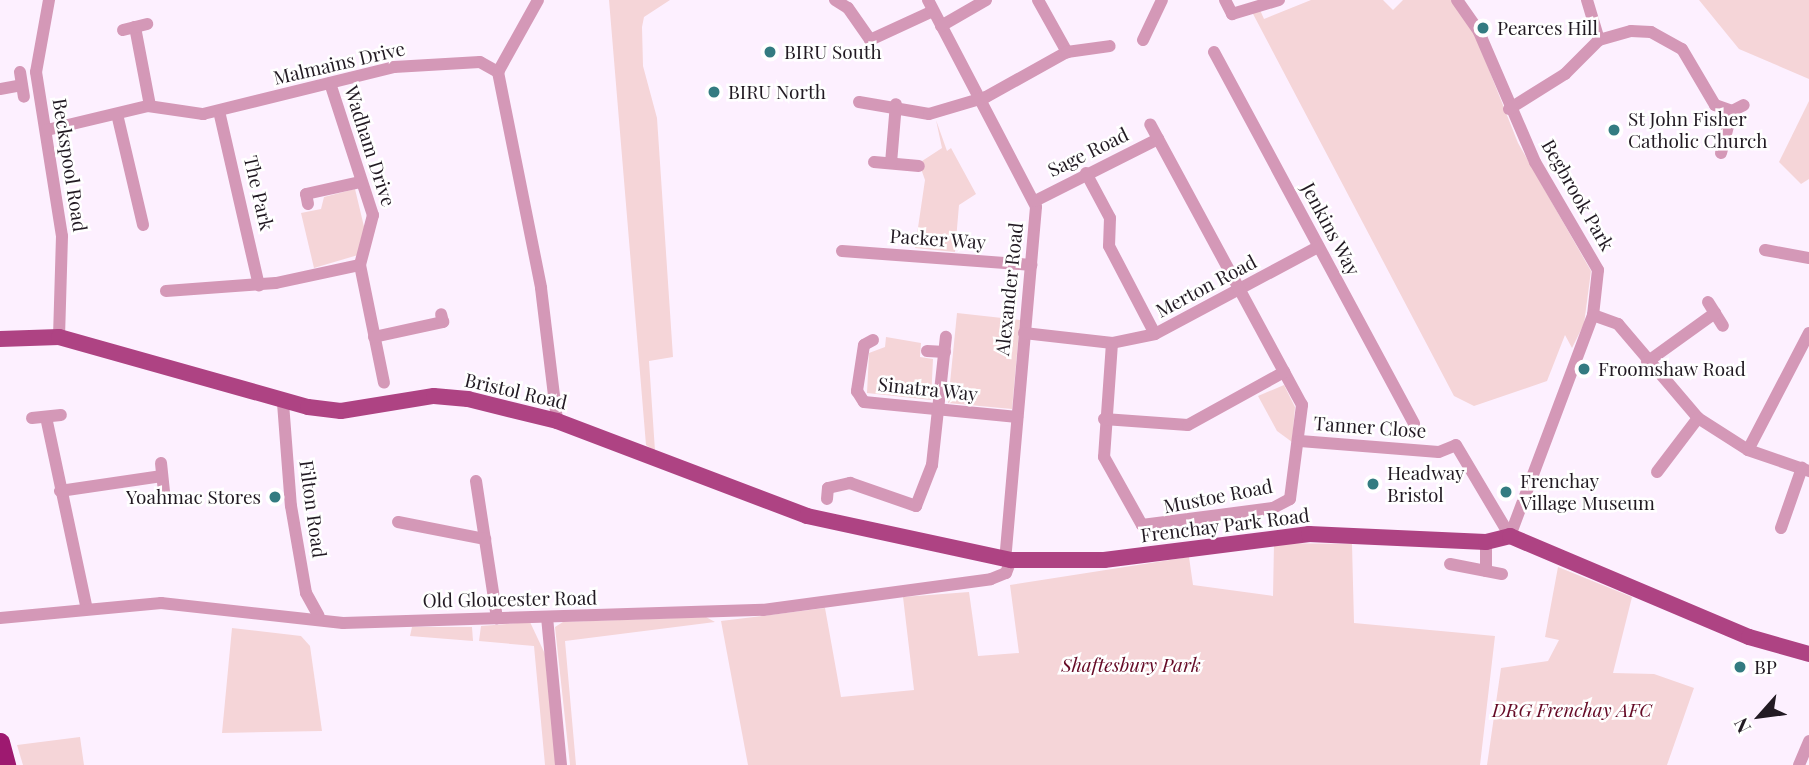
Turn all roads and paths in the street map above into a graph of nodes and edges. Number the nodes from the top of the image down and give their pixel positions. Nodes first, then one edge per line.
1 (48, 0) edge
2 (538, 0) edge
3 (835, 0) edge
4 (986, 0) edge
5 (1038, 0) edge
6 (1162, 0) edge
7 (1225, 0) edge
8 (1279, 0) edge
9 (1457, 0) edge
10 (1587, 0) edge
11 (931, 6) edge
12 (942, 26) junction
13 (135, 27) dead end
14 (1143, 40) dead end
15 (1599, 40) junction
16 (1110, 46) dead end
17 (1067, 52) junction
18 (1214, 52) dead end
19 (498, 72) junction
20 (330, 83) junction
21 (22, 85) dead end
22 (0, 89) edge
23 (979, 97) junction
24 (859, 102) dead end
25 (896, 104) junction
26 (1744, 105) dead end
27 (150, 106) junction
28 (1509, 109) junction
29 (219, 111) junction
30 (1732, 111) junction
31 (117, 114) junction
32 (1150, 124) dead end
33 (47, 130) junction
34 (1158, 139) junction
35 (1721, 153) dead end
36 (874, 162) dead end
37 (891, 163) junction
38 (919, 166) dead end
39 (1086, 173) junction
40 (360, 182) junction
41 (1035, 201) junction
42 (308, 204) dead end
43 (143, 225) dead end
44 (1318, 247) junction
45 (1765, 250) dead end
46 (842, 251) dead end
47 (1809, 258) edge
48 (360, 265) junction
49 (1031, 265) junction
50 (259, 285) junction
51 (1240, 289) junction
52 (166, 291) dead end
53 (441, 314) dead end
54 (1593, 315) junction
55 (1723, 326) dead end
56 (1024, 333) junction
57 (1809, 333) edge
58 (1155, 334) junction
59 (60, 337) junction
60 (374, 337) junction
61 (946, 337) dead end
62 (1, 339) edge
63 (873, 340) dead end
64 (1112, 343) junction
65 (927, 351) dead end
66 (944, 352) junction
67 (1647, 362) junction
68 (1284, 372) junction
69 (384, 383) dead end
70 (283, 403) junction
71 (939, 409) junction
72 (61, 415) dead end
73 (46, 417) junction
74 (32, 418) dead end
75 (1017, 418) junction
76 (1698, 418) junction
77 (1104, 419) junction
78 (557, 421) junction
79 (1414, 424) dead end
80 (1300, 441) junction
81 (1748, 450) junction
82 (1805, 469) edge
83 (1657, 472) dead end
84 (476, 481) dead end
85 (60, 491) junction
86 (164, 493) dead end
87 (827, 499) dead end
88 (406, 526) dead end
89 (1781, 528) dead end
90 (1510, 536) junction
91 (485, 539) junction
92 (1486, 542) junction
93 (1008, 559) junction
94 (1450, 564) dead end
95 (1486, 571) junction
96 (1502, 574) dead end
97 (86, 605) junction
98 (319, 616) junction
99 (547, 617) junction
100 (0, 618) edge
101 (497, 618) junction
102 (1809, 654) edge
103 (1809, 741) edge
104 (0, 743) edge
105 (6, 765) edge
106 (561, 765) edge
107 (1799, 765) edge

1 - 33 street, Beckspool Road
2 - 19 street
3 - 11 street
4 - 12 street
5 - 17 street
6 - 14 street
7 - 8 street
9 - 28 street, Begbrook Park
10 - 15 street
11 - 12 street, Alexander Road
12 - 23 street, Alexander Road
13 - 27 street
15 - 28 street
15 - 30 street
16 - 17 street
17 - 23 street
18 - 44 street, Jenkins Way
19 - 20 street, Malmains Drive
19 - 78 street
20 - 29 street, Malmains Drive
20 - 40 street, Wadham Drive
21 - 22 street
23 - 25 street
23 - 41 street, Alexander Road
24 - 25 street
25 - 37 street
26 - 30 street
27 - 29 street, Malmains Drive
27 - 31 street, Malmains Drive
28 - 54 street, Begbrook Park
29 - 50 street, The Park
30 - 35 street
31 - 33 street, Malmains Drive
31 - 43 street
32 - 34 street, Mustoe Road
33 - 59 street, Beckspool Road
34 - 39 street, Sage Road
34 - 51 street, Mustoe Road
36 - 37 street
37 - 38 street
39 - 41 street, Sage Road
39 - 58 street
40 - 42 street
40 - 48 street, Wadham Drive
41 - 49 street, Alexander Road
44 - 51 street, Merton Road
44 - 79 street, Jenkins Way
45 - 47 street
46 - 49 street, Packer Way
48 - 50 street
48 - 60 street, Wadham Drive
49 - 56 street, Alexander Road
50 - 52 street
51 - 58 street, Merton Road
51 - 68 street, Mustoe Road
53 - 60 street
54 - 67 street
54 - 90 street, Begbrook Park
55 - 67 street
56 - 64 street, Merton Road
56 - 75 street, Alexander Road
57 - 81 street
58 - 64 street, Merton Road
59 - 62 main road, Bristol Road
59 - 70 main road, Bristol Road
60 - 69 street, Wadham Drive
61 - 66 street
63 - 71 street, Sinatra Way
64 - 77 street, Mustoe Road
65 - 66 street
66 - 71 street
67 - 76 street
68 - 77 street
68 - 80 street, Mustoe Road
70 - 78 main road, Bristol Road
70 - 98 street, Filton Road
71 - 75 street, Sinatra Way
71 - 87 street
72 - 73 street
73 - 74 street
73 - 85 street
75 - 93 street, Alexander Road
76 - 81 street
76 - 83 street
77 - 80 street, Mustoe Road
78 - 93 main road, Bristol Road
80 - 90 street, Tanner Close
81 - 82 street
82 - 89 street
84 - 91 street
85 - 86 street
85 - 97 street
88 - 91 street
90 - 92 main road, Frenchay Park Road
90 - 102 main road
91 - 101 street
92 - 93 main road, Frenchay Park Road
92 - 95 street
93 - 99 street, Old Gloucester Road
94 - 95 street
95 - 96 street
97 - 98 street, Old Gloucester Road
97 - 100 street, Old Gloucester Road
98 - 101 street, Old Gloucester Road
99 - 101 street, Old Gloucester Road
99 - 106 street
103 - 107 street
104 - 105 highway

